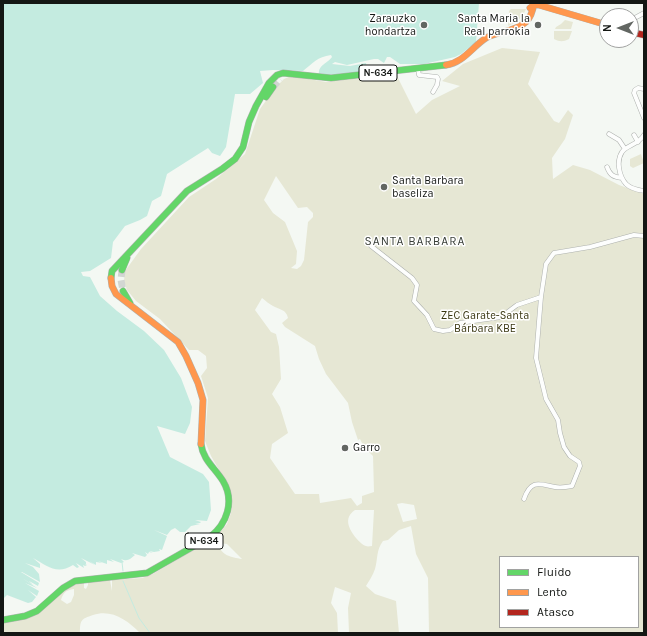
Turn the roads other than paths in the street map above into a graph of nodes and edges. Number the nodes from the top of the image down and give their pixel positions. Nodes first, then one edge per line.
1 (535, 6) edge
2 (599, 25) edge
3 (518, 27) junction
4 (418, 69) junction
5 (291, 74) junction
6 (280, 79) tunnel mouth
7 (274, 87) tunnel mouth
8 (644, 89) edge
9 (433, 92) dead end
10 (254, 111) junction
11 (644, 118) edge
12 (609, 134) dead end
13 (634, 134) dead end
14 (644, 135) edge
15 (638, 142) junction
16 (625, 149) junction
17 (607, 167) dead end
18 (622, 178) junction
19 (644, 191) edge
20 (644, 236) edge
21 (371, 246) dead end
22 (130, 251) junction
23 (122, 270) tunnel mouth
24 (123, 291) tunnel mouth
25 (541, 297) junction
26 (133, 306) junction
27 (524, 499) dead end
28 (3, 620) edge

1 - 2 main road
1 - 3 main road
1 - 3 main road, N-634
3 - 4 main road, N-634
4 - 5 main road, N-634
4 - 9 street
5 - 6 main road
5 - 10 main road, N-634
7 - 10 main road, N-634
8 - 11 street
10 - 22 main road, N-634
12 - 16 street
13 - 15 street
14 - 15 street
15 - 16 street
16 - 18 street
17 - 18 street
18 - 19 street
20 - 25 street
21 - 25 street
22 - 23 main road, N-634
22 - 26 main road, N-634
24 - 26 main road, N-634
25 - 27 street
26 - 28 main road, N-634

